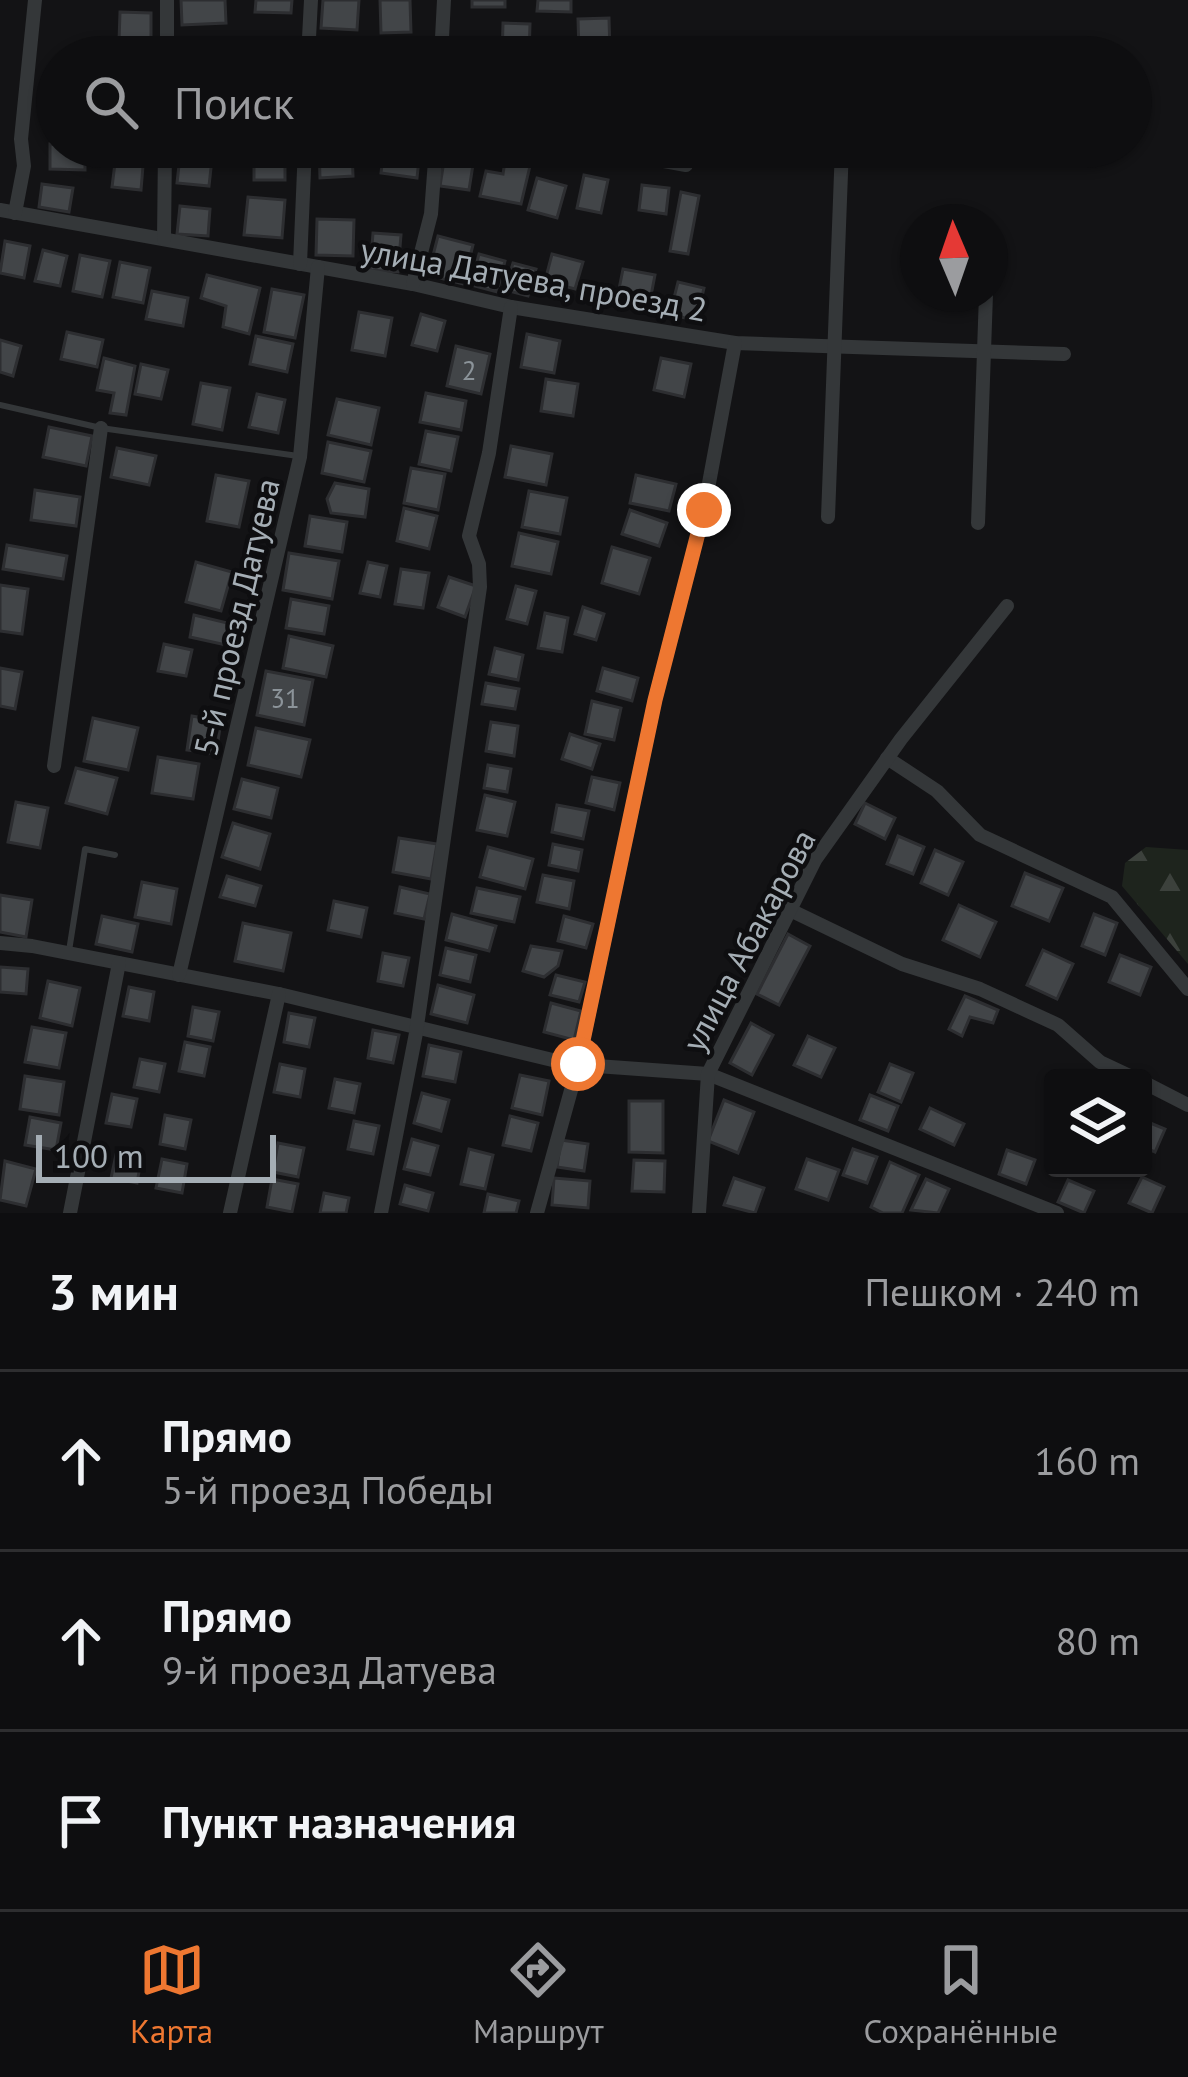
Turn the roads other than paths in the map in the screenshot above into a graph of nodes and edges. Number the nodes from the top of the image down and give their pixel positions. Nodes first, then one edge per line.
1 (35, 0) edge
2 (167, 0) edge
3 (310, 0) edge
4 (444, 0) edge
5 (166, 36) edge
6 (309, 36) edge
7 (443, 36) edge
8 (165, 168) edge
9 (304, 168) edge
10 (434, 168) edge
11 (841, 168) edge
12 (8, 211) edge
13 (164, 239) junction
14 (300, 264) junction
15 (318, 267) junction
16 (413, 284) junction
17 (511, 308) junction
18 (985, 312) edge
19 (735, 343) junction
20 (836, 346) junction
21 (984, 351) junction
22 (1064, 354) dead end
23 (0, 405) edge
24 (100, 428) junction
25 (300, 457) junction
26 (827, 517) dead end
27 (978, 523) dead end
28 (1006, 606) dead end
29 (887, 758) junction
30 (54, 766) dead end
31 (115, 856) dead end
32 (790, 910) junction
33 (0, 943) edge
34 (69, 953) junction
35 (119, 963) junction
36 (179, 975) junction
37 (1188, 989) edge
38 (279, 994) junction
39 (416, 1030) junction
40 (578, 1064) junction
41 (1115, 1069) edge
42 (708, 1074) junction
43 (1152, 1087) edge
44 (1188, 1105) edge
45 (701, 1212) edge
46 (70, 1213) edge
47 (230, 1213) edge
48 (382, 1213) edge
49 (537, 1213) edge
50 (1057, 1213) edge

1 - 12 street
2 - 5 street
3 - 6 street
4 - 7 street
8 - 13 street
9 - 14 street
10 - 16 street
11 - 20 street
12 - 13 street, улица Датуева, проезд 2
13 - 14 street, улица Датуева, проезд 2
14 - 15 street, улица Датуева, проезд 2
15 - 16 street, улица Датуева, проезд 2
15 - 25 street, 5-й проезд Датуева
16 - 17 street, улица Датуева, проезд 2
17 - 19 street, улица Датуева, проезд 2
17 - 39 street
18 - 21 street
19 - 20 street, улица Датуева, проезд 2
19 - 40 street
20 - 21 street, улица Датуева, проезд 2
20 - 26 street
21 - 22 street, улица Датуева, проезд 2
21 - 27 street
23 - 24 lane
24 - 25 lane
24 - 30 street
25 - 36 street, 5-й проезд Датуева
28 - 29 street, улица Абакарова
29 - 32 street, улица Абакарова
29 - 37 street
31 - 34 lane
32 - 41 street
32 - 42 street, улица Абакарова
33 - 34 street
34 - 35 street
35 - 36 street
35 - 46 street
36 - 38 street
38 - 39 street
38 - 47 street
39 - 40 street
39 - 48 street
40 - 42 street
40 - 49 street
42 - 45 street, улица Абакарова
42 - 50 street
43 - 44 street

